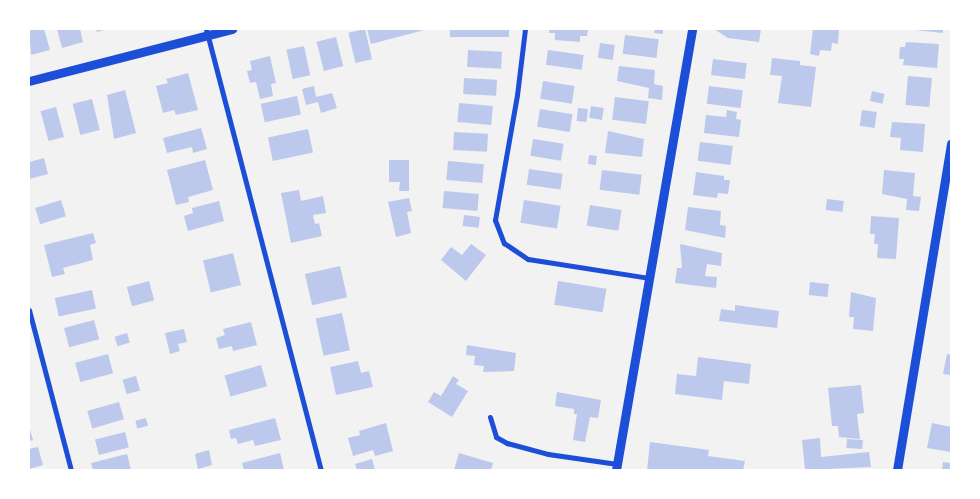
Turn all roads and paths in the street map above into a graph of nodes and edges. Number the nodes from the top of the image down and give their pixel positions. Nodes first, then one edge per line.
1 (232, 29) edge
2 (525, 29) edge
3 (692, 29) edge
4 (206, 32) edge
5 (29, 81) edge
6 (951, 143) edge
7 (649, 278) junction
8 (29, 310) edge
9 (490, 417) dead end
10 (617, 467) edge
11 (71, 470) edge
12 (321, 470) edge
13 (898, 470) edge

1 - 4 street
2 - 7 street
3 - 7 street
4 - 5 street
4 - 12 street
6 - 13 street
7 - 10 street
8 - 11 street
9 - 10 street

